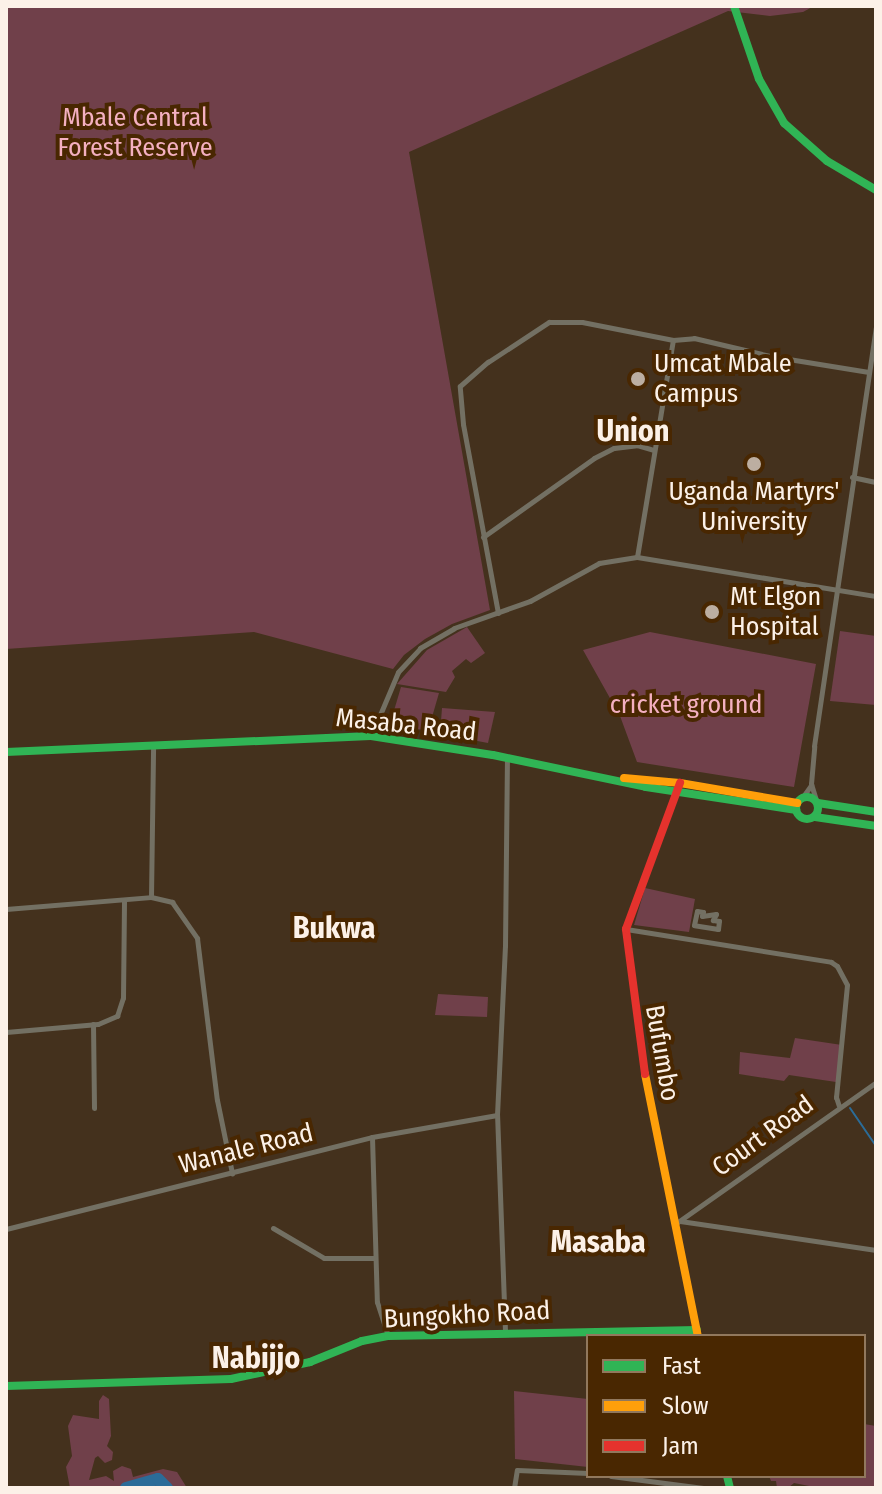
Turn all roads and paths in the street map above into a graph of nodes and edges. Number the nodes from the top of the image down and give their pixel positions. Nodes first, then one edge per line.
1 (734, 6) edge
2 (876, 190) edge
3 (876, 328) edge
4 (673, 340) junction
5 (869, 372) junction
6 (866, 388) junction
7 (876, 390) edge
8 (653, 450) junction
9 (852, 477) junction
10 (876, 482) edge
11 (483, 537) junction
12 (637, 557) junction
13 (838, 590) junction
14 (876, 596) edge
15 (498, 613) junction
16 (371, 736) junction
17 (153, 746) junction
18 (6, 752) edge
19 (507, 757) junction
20 (811, 784) junction
21 (679, 788) junction
22 (817, 802) junction
23 (798, 804) junction
24 (876, 812) edge
25 (815, 817) junction
26 (876, 826) edge
27 (151, 897) junction
28 (124, 900) junction
29 (6, 909) edge
30 (697, 911) joint
31 (626, 929) junction
32 (93, 1024) junction
33 (6, 1032) edge
34 (876, 1082) edge
35 (839, 1106) junction
36 (94, 1108) dead end
37 (497, 1115) junction
38 (372, 1137) junction
39 (232, 1173) junction
40 (677, 1222) junction
41 (273, 1228) dead end
42 (6, 1229) edge
43 (876, 1250) edge
44 (374, 1258) junction
45 (505, 1331) junction
46 (697, 1333) edge
47 (388, 1336) junction
48 (6, 1386) edge
49 (586, 1473) edge
50 (626, 1478) edge
51 (514, 1488) edge
52 (703, 1488) edge

1 - 2 street
3 - 5 street
4 - 5 street
4 - 8 street
4 - 11 street
5 - 6 street
6 - 7 street
6 - 9 street
8 - 11 street
8 - 12 street
9 - 10 street
9 - 13 street
11 - 15 street
12 - 13 street
12 - 15 street
13 - 14 street
13 - 20 street
15 - 16 street
16 - 17 street, Masaba Road
16 - 19 street, Masaba Road
17 - 18 street, Masaba Road
17 - 27 street
19 - 21 street, Masaba Road
19 - 37 street
20 - 22 street
20 - 23 street
21 - 23 street, Masaba Road
21 - 31 street, Bufumbo
22 - 23 street
22 - 24 street
22 - 25 street
23 - 25 street
25 - 26 street
27 - 28 street
27 - 39 street
28 - 29 street
28 - 32 street
30 - 30 street
31 - 35 street
31 - 40 street, Bufumbo
32 - 33 street
32 - 36 street
34 - 35 street, Court Road
35 - 40 street, Court Road
37 - 38 street, Wanale Road
37 - 45 street
38 - 39 street, Wanale Road
38 - 44 street
39 - 42 street, Wanale Road
40 - 43 street
40 - 46 street, Bufumbo
41 - 44 street
44 - 47 street
45 - 46 street, Bungokho Road
45 - 47 street, Bungokho Road
47 - 48 street, Bungokho Road
49 - 51 street
50 - 52 street

